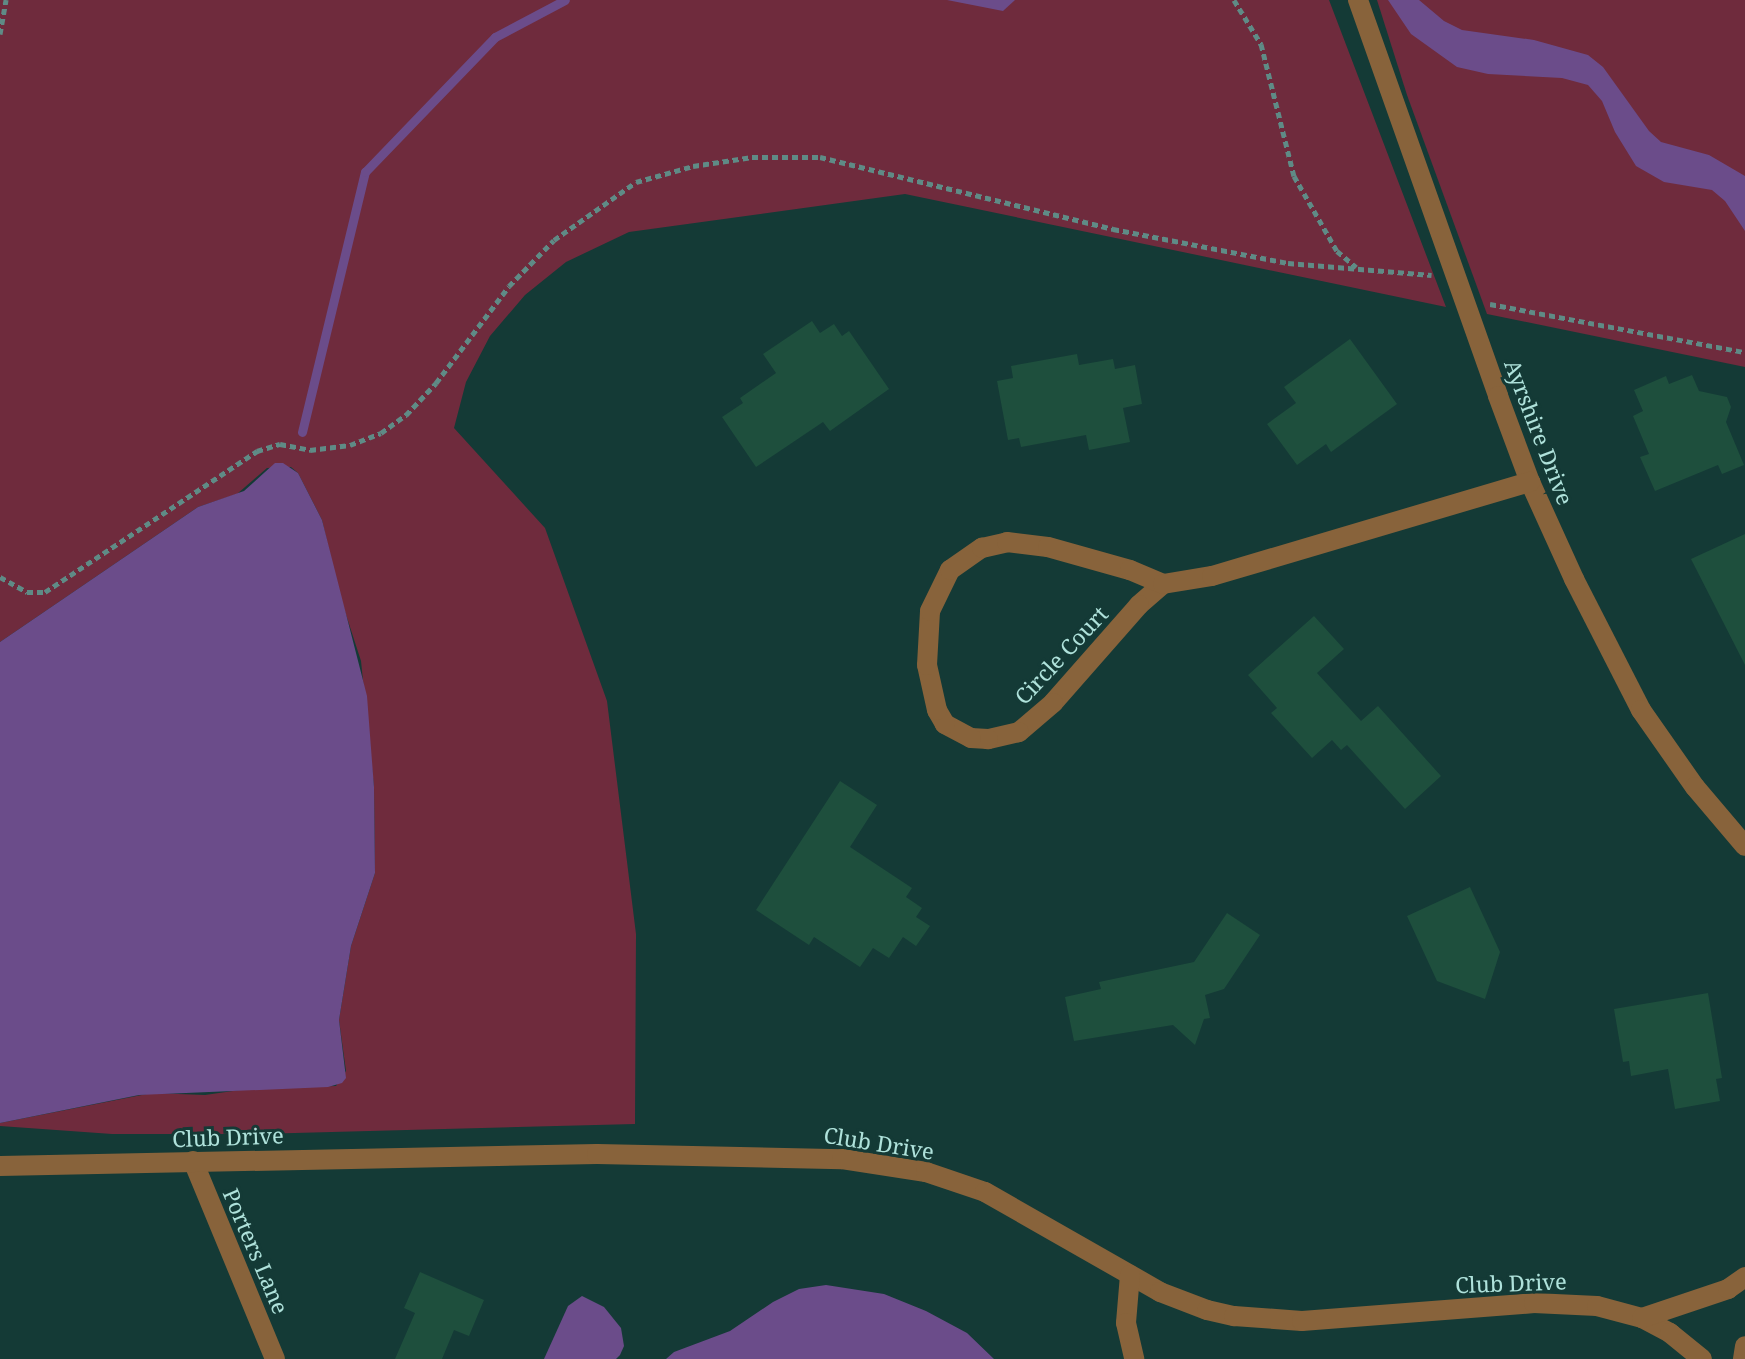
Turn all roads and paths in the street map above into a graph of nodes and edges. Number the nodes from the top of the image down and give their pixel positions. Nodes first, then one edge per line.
1 (6, 0) edge
2 (1234, 0) edge
3 (1358, 0) edge
4 (0, 34) edge
5 (1356, 267) junction
6 (1462, 290) junction
7 (1745, 352) edge
8 (1530, 482) junction
9 (0, 577) edge
10 (1163, 584) junction
11 (1745, 846) edge
12 (193, 1161) junction
13 (0, 1166) edge
14 (1130, 1275) junction
15 (1745, 1277) edge
16 (1642, 1318) junction
17 (1745, 1346) edge
18 (275, 1359) edge
19 (1134, 1359) edge
20 (1702, 1359) edge
21 (1743, 1359) edge

1 - 4 path
2 - 5 path
3 - 6 street, Ayrshire Drive
5 - 6 path
5 - 9 path
6 - 7 path
6 - 8 street, Ayrshire Drive
8 - 10 street
8 - 11 street, Ayrshire Drive
10 - 10 street, Circle Court
12 - 13 street, Club Drive
12 - 14 street, Club Drive
12 - 18 street, Porters Lane
14 - 16 street, Club Drive
14 - 19 street
15 - 16 street
16 - 20 street, Club Drive
17 - 21 street

